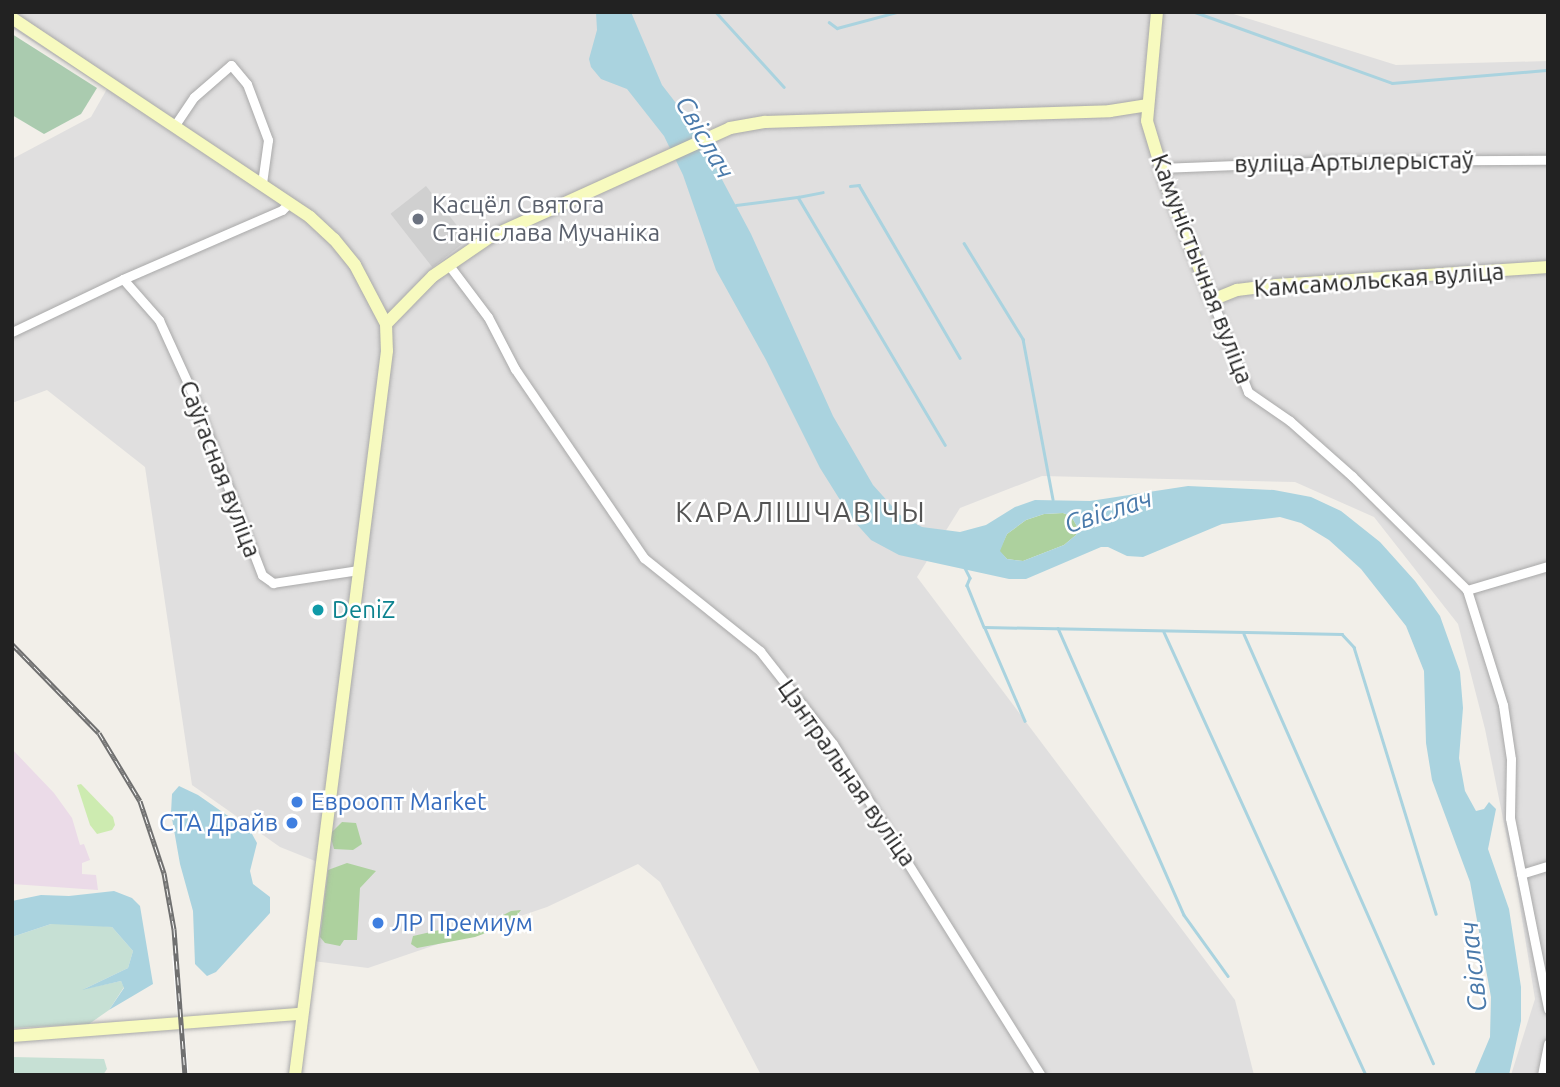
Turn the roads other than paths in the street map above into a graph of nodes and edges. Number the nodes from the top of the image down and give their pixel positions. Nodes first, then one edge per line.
1 (1157, 12) edge
2 (12, 18) edge
3 (1147, 105) junction
4 (175, 125) junction
5 (1548, 160) edge
6 (1160, 168) junction
7 (262, 183) junction
8 (290, 202) junction
9 (448, 264) junction
10 (1548, 267) edge
11 (123, 279) junction
12 (1212, 300) junction
13 (386, 324) junction
14 (12, 332) edge
15 (1548, 566) edge
16 (359, 570) junction
17 (1467, 590) junction
18 (1548, 866) edge
19 (1521, 874) junction
20 (1548, 1009) edge
21 (301, 1014) junction
22 (12, 1036) edge
23 (1548, 1044) edge
24 (295, 1075) edge
25 (1041, 1075) edge
26 (1542, 1075) edge

1 - 3 main road, Камуністычная вуліца
2 - 4 main road
3 - 6 main road, Камуністычная вуліца
3 - 9 main road
4 - 7 main road
4 - 7 street
5 - 6 street, вуліца Артылерыстаў
6 - 12 main road, Камуністычная вуліца
7 - 8 main road
8 - 11 street
8 - 13 main road
9 - 13 main road
9 - 25 street, Цэнтральная вуліца
10 - 12 main road, Камсамольская вуліца
11 - 14 street
11 - 16 street, Саўгасная вуліца
12 - 17 street, Камуністычная вуліца
13 - 16 main road
15 - 17 street
16 - 21 main road
17 - 19 street, Камуністычная вуліца
18 - 19 street
19 - 20 street, Камуністычная вуліца
21 - 22 main road
21 - 24 main road
23 - 26 street

